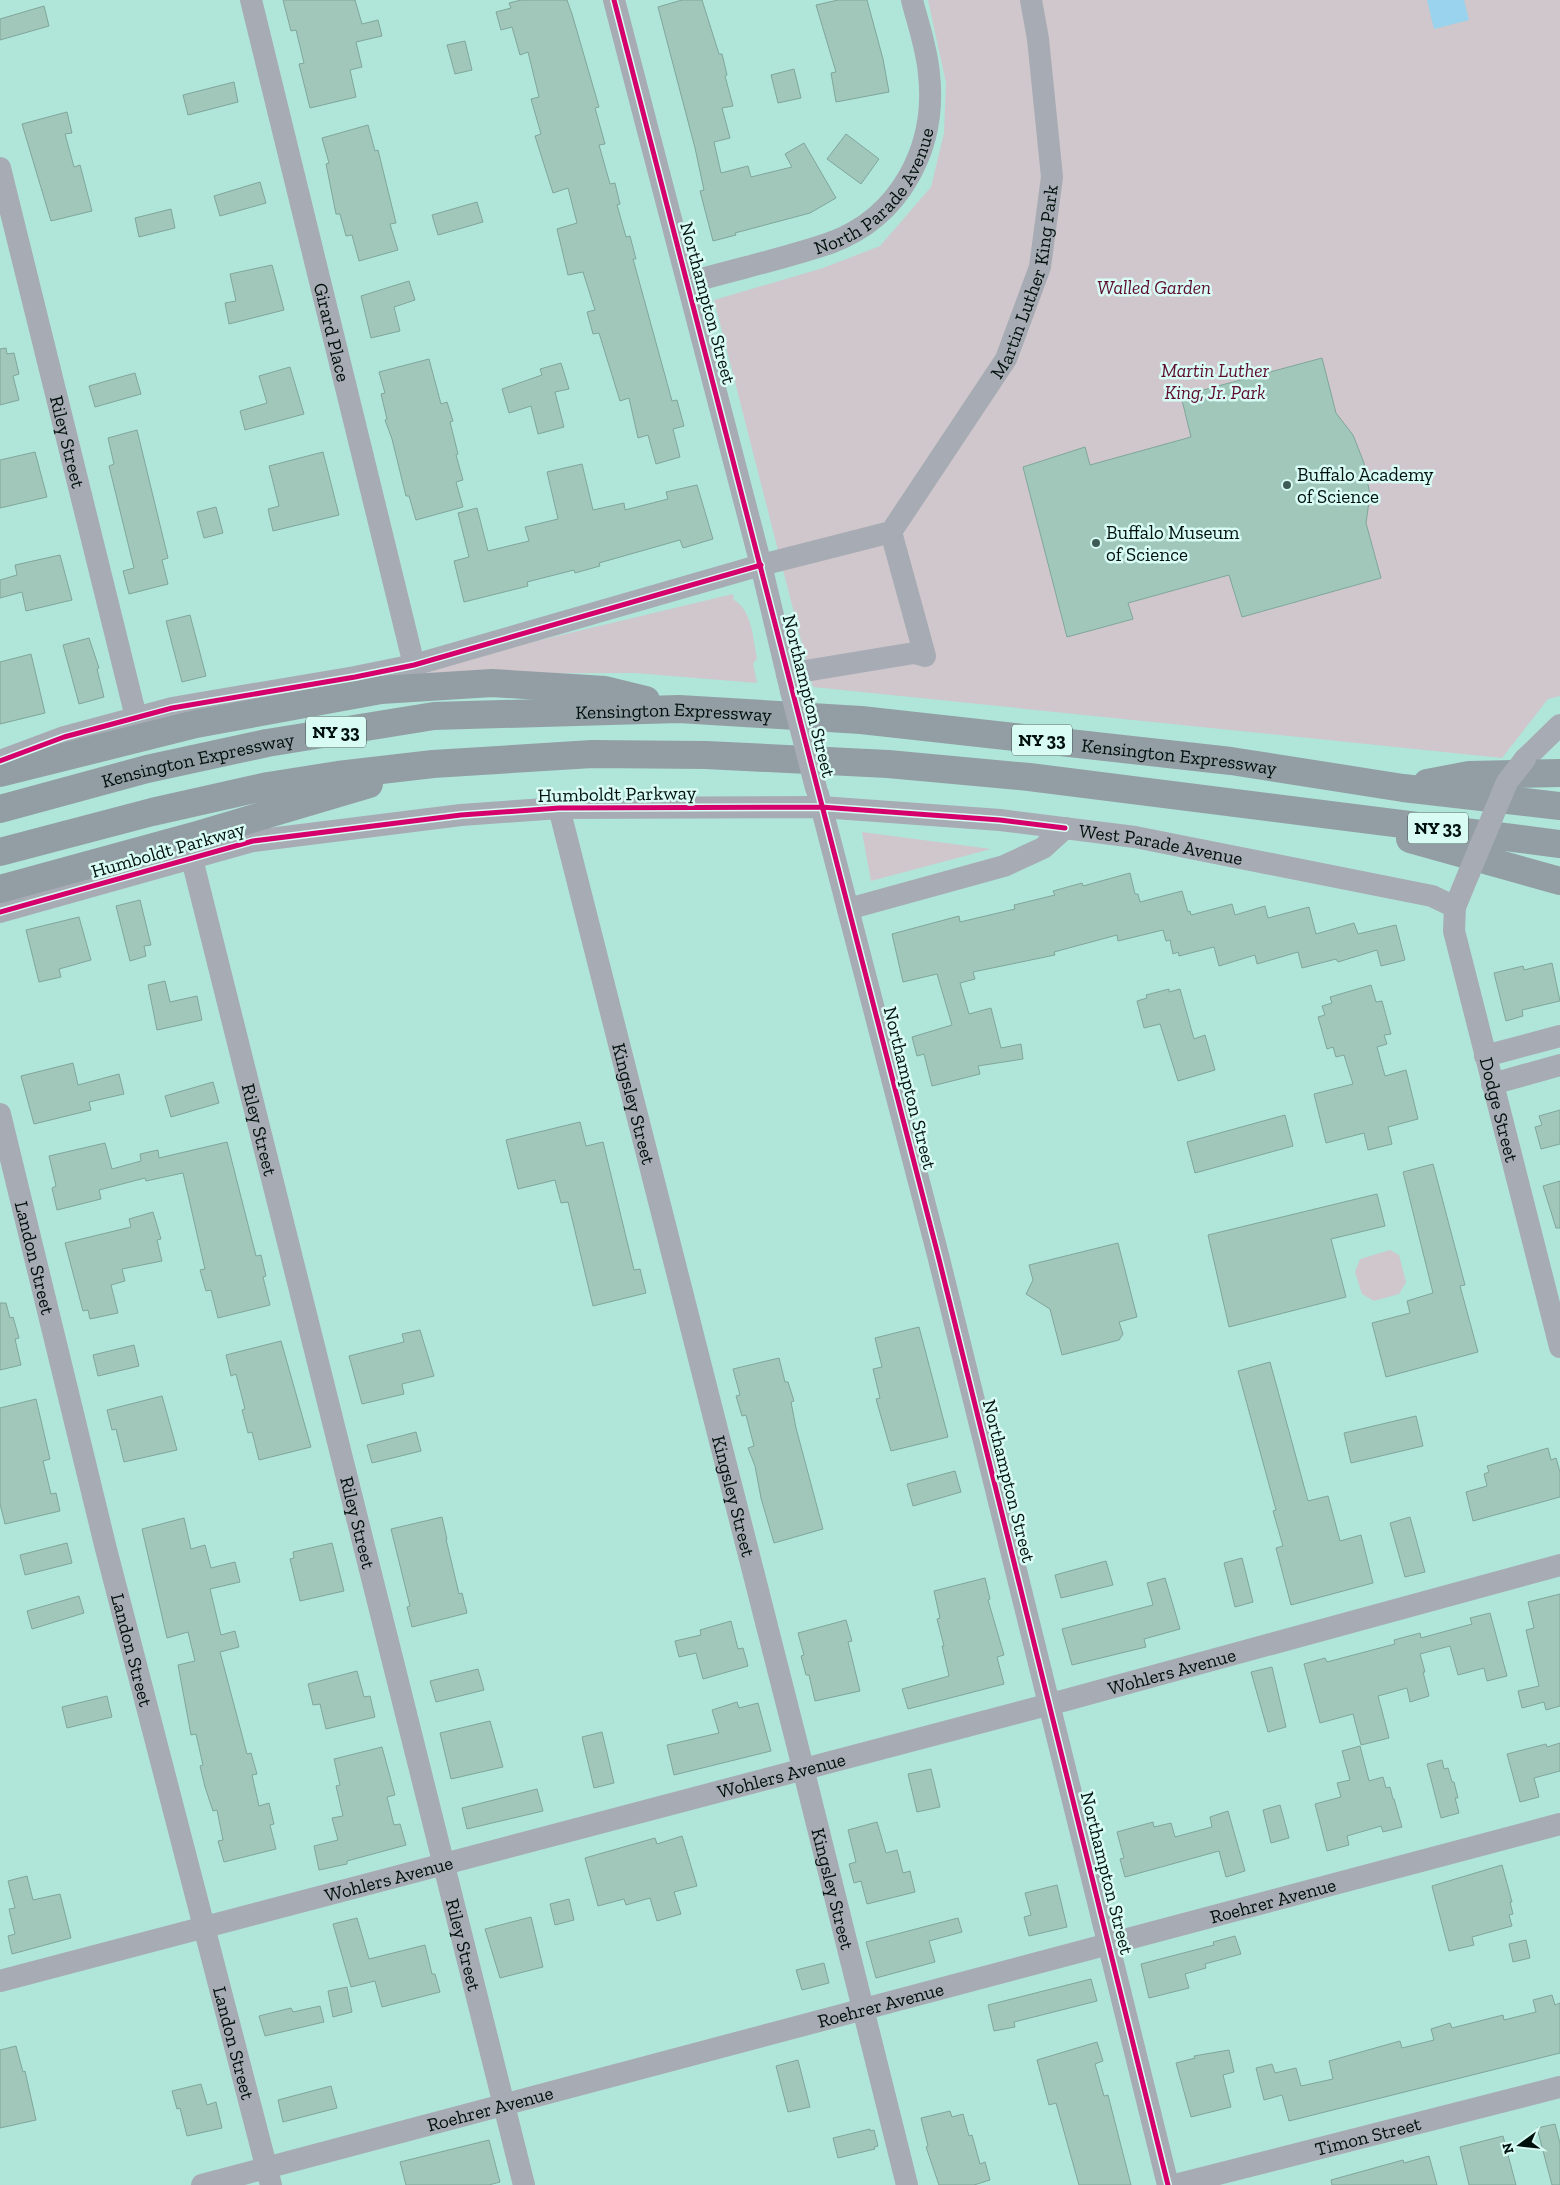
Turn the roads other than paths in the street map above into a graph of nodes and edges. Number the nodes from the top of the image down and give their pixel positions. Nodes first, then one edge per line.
1 (251, 0) edge
2 (614, 0) edge
3 (912, 0) edge
4 (1031, 0) edge
5 (0, 168) edge
6 (688, 283) junction
7 (891, 532) junction
8 (761, 565) junction
9 (414, 665) junction
10 (789, 683) junction
11 (679, 708) junction
12 (136, 717) junction
13 (1560, 725) edge
14 (0, 760) edge
15 (433, 764) junction
16 (0, 773) edge
17 (1560, 773) edge
18 (1404, 788) junction
19 (819, 798) junction
20 (1560, 806) edge
21 (0, 808) edge
22 (559, 808) junction
23 (1317, 814) junction
24 (1065, 828) junction
25 (1560, 844) edge
26 (0, 852) edge
27 (192, 859) junction
28 (1560, 881) edge
29 (0, 889) edge
30 (1455, 907) junction
31 (848, 909) junction
32 (0, 912) edge
33 (1560, 1036) edge
34 (1485, 1056) junction
35 (1560, 1065) edge
36 (1492, 1084) junction
37 (0, 1114) edge
38 (1553, 1294) edge
39 (1557, 1323) edge
40 (1560, 1347) edge
41 (1560, 1566) edge
42 (1049, 1704) junction
43 (803, 1768) junction
44 (1560, 1824) edge
45 (444, 1863) junction
46 (203, 1927) junction
47 (1110, 1944) junction
48 (0, 1981) edge
49 (862, 2010) junction
50 (1560, 2087) edge
51 (504, 2103) junction
52 (268, 2176) edge
53 (202, 2185) edge
54 (524, 2185) edge
55 (907, 2185) edge
56 (1168, 2185) edge
57 (1175, 2185) edge

1 - 9 street, Girard Place
2 - 6 street, Northampton Street
3 - 6 street, North Parade Avenue
4 - 7 street, Martin Luther King Park
5 - 12 street, Riley Street
6 - 8 street, Northampton Street
7 - 8 street
7 - 10 street
8 - 9 street
8 - 10 street, Northampton Street
9 - 12 street
10 - 19 street, Northampton Street, bridge
11 - 16 highway
11 - 18 highway, Kensington Expressway / NY 33
11 - 21 highway, Kensington Expressway / NY 33
12 - 14 street
13 - 30 street, Dodge Street, bridge
15 - 23 highway, Kensington Expressway / NY 33
15 - 26 highway, Kensington Expressway / NY 33
15 - 29 highway
17 - 18 highway
18 - 20 highway, Kensington Expressway / NY 33
19 - 22 street, Humboldt Parkway
19 - 24 street, Humboldt Parkway
19 - 31 street, Northampton Street
22 - 27 street, Humboldt Parkway
22 - 43 street, Kingsley Street
23 - 25 highway, Kensington Expressway / NY 33
23 - 28 highway
24 - 30 street, West Parade Avenue
24 - 31 street, West Parade Avenue
27 - 32 street, Humboldt Parkway
27 - 45 street, Riley Street
30 - 34 street, Dodge Street
31 - 42 street, Northampton Street
33 - 34 street
34 - 36 street, Dodge Street
35 - 36 street
36 - 38 street, Dodge Street
37 - 46 street, Landon Street
38 - 39 street, Dodge Street
39 - 40 street, Dodge Street
41 - 42 street, Wohlers Avenue
42 - 43 street, Wohlers Avenue
42 - 47 street, Northampton Street
43 - 45 street, Wohlers Avenue
43 - 49 street, Kingsley Street
44 - 47 street, Roehrer Avenue
45 - 46 street, Wohlers Avenue
45 - 51 street, Riley Street
46 - 48 street, Wohlers Avenue
46 - 52 street, Landon Street
47 - 49 street, Roehrer Avenue
47 - 56 street, Northampton Street
49 - 51 street, Roehrer Avenue
49 - 55 street, Kingsley Street
50 - 57 street, Timon Street
51 - 52 street, Roehrer Avenue
51 - 54 street, Riley Street
52 - 53 street, Roehrer Avenue

